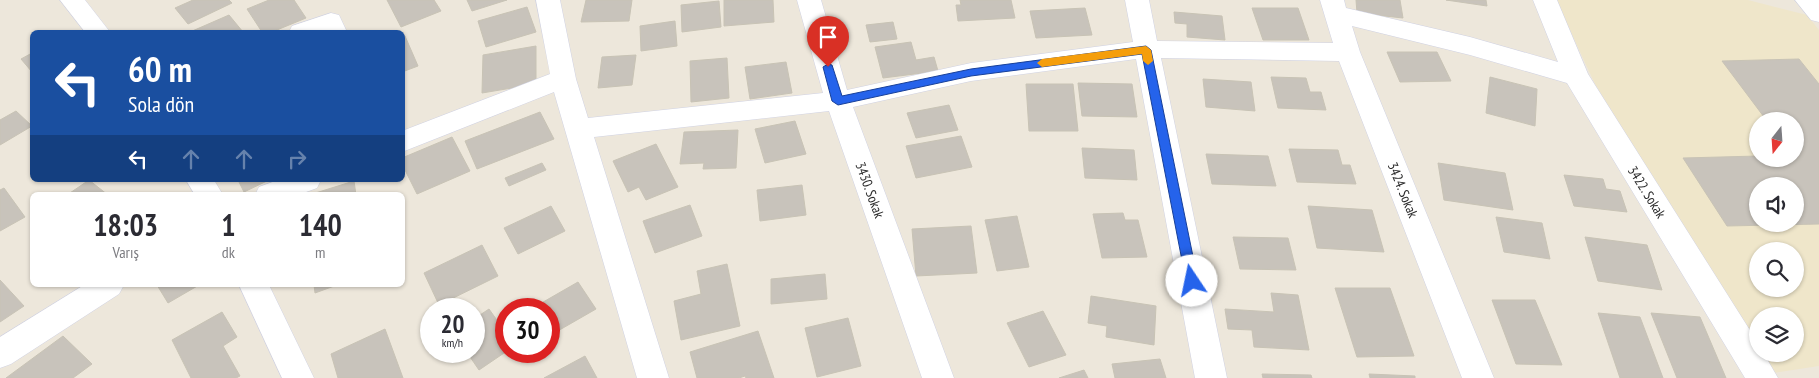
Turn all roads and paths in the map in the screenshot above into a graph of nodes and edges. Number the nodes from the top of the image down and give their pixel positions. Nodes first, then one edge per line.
1 (72, 0) edge
2 (548, 0) edge
3 (809, 0) edge
4 (1137, 0) edge
5 (1545, 0) edge
6 (1334, 7) edge
7 (96, 30) edge
8 (306, 30) edge
9 (334, 30) edge
10 (1146, 50) junction
11 (1348, 52) junction
12 (1576, 76) junction
13 (563, 79) junction
14 (838, 101) junction
15 (578, 129) junction
16 (405, 141) edge
17 (302, 182) edge
18 (277, 192) edge
19 (106, 287) edge
20 (255, 287) edge
21 (0, 354) edge
22 (298, 378) edge
23 (653, 378) edge
24 (938, 378) edge
25 (1211, 378) edge
26 (1478, 378) edge
27 (1762, 378) edge

1 - 7 street
2 - 13 street
3 - 14 street, 3430. Sokak
4 - 10 street
5 - 12 street, 3422. Sokak
6 - 11 street, 3424. Sokak
6 - 12 street
8 - 9 street
10 - 11 street
10 - 14 street
10 - 25 street
11 - 26 street, 3424. Sokak
12 - 27 street, 3422. Sokak
13 - 15 street
13 - 16 street
14 - 15 street
14 - 24 street, 3430. Sokak
15 - 23 street
17 - 18 street
19 - 21 street
20 - 22 street

